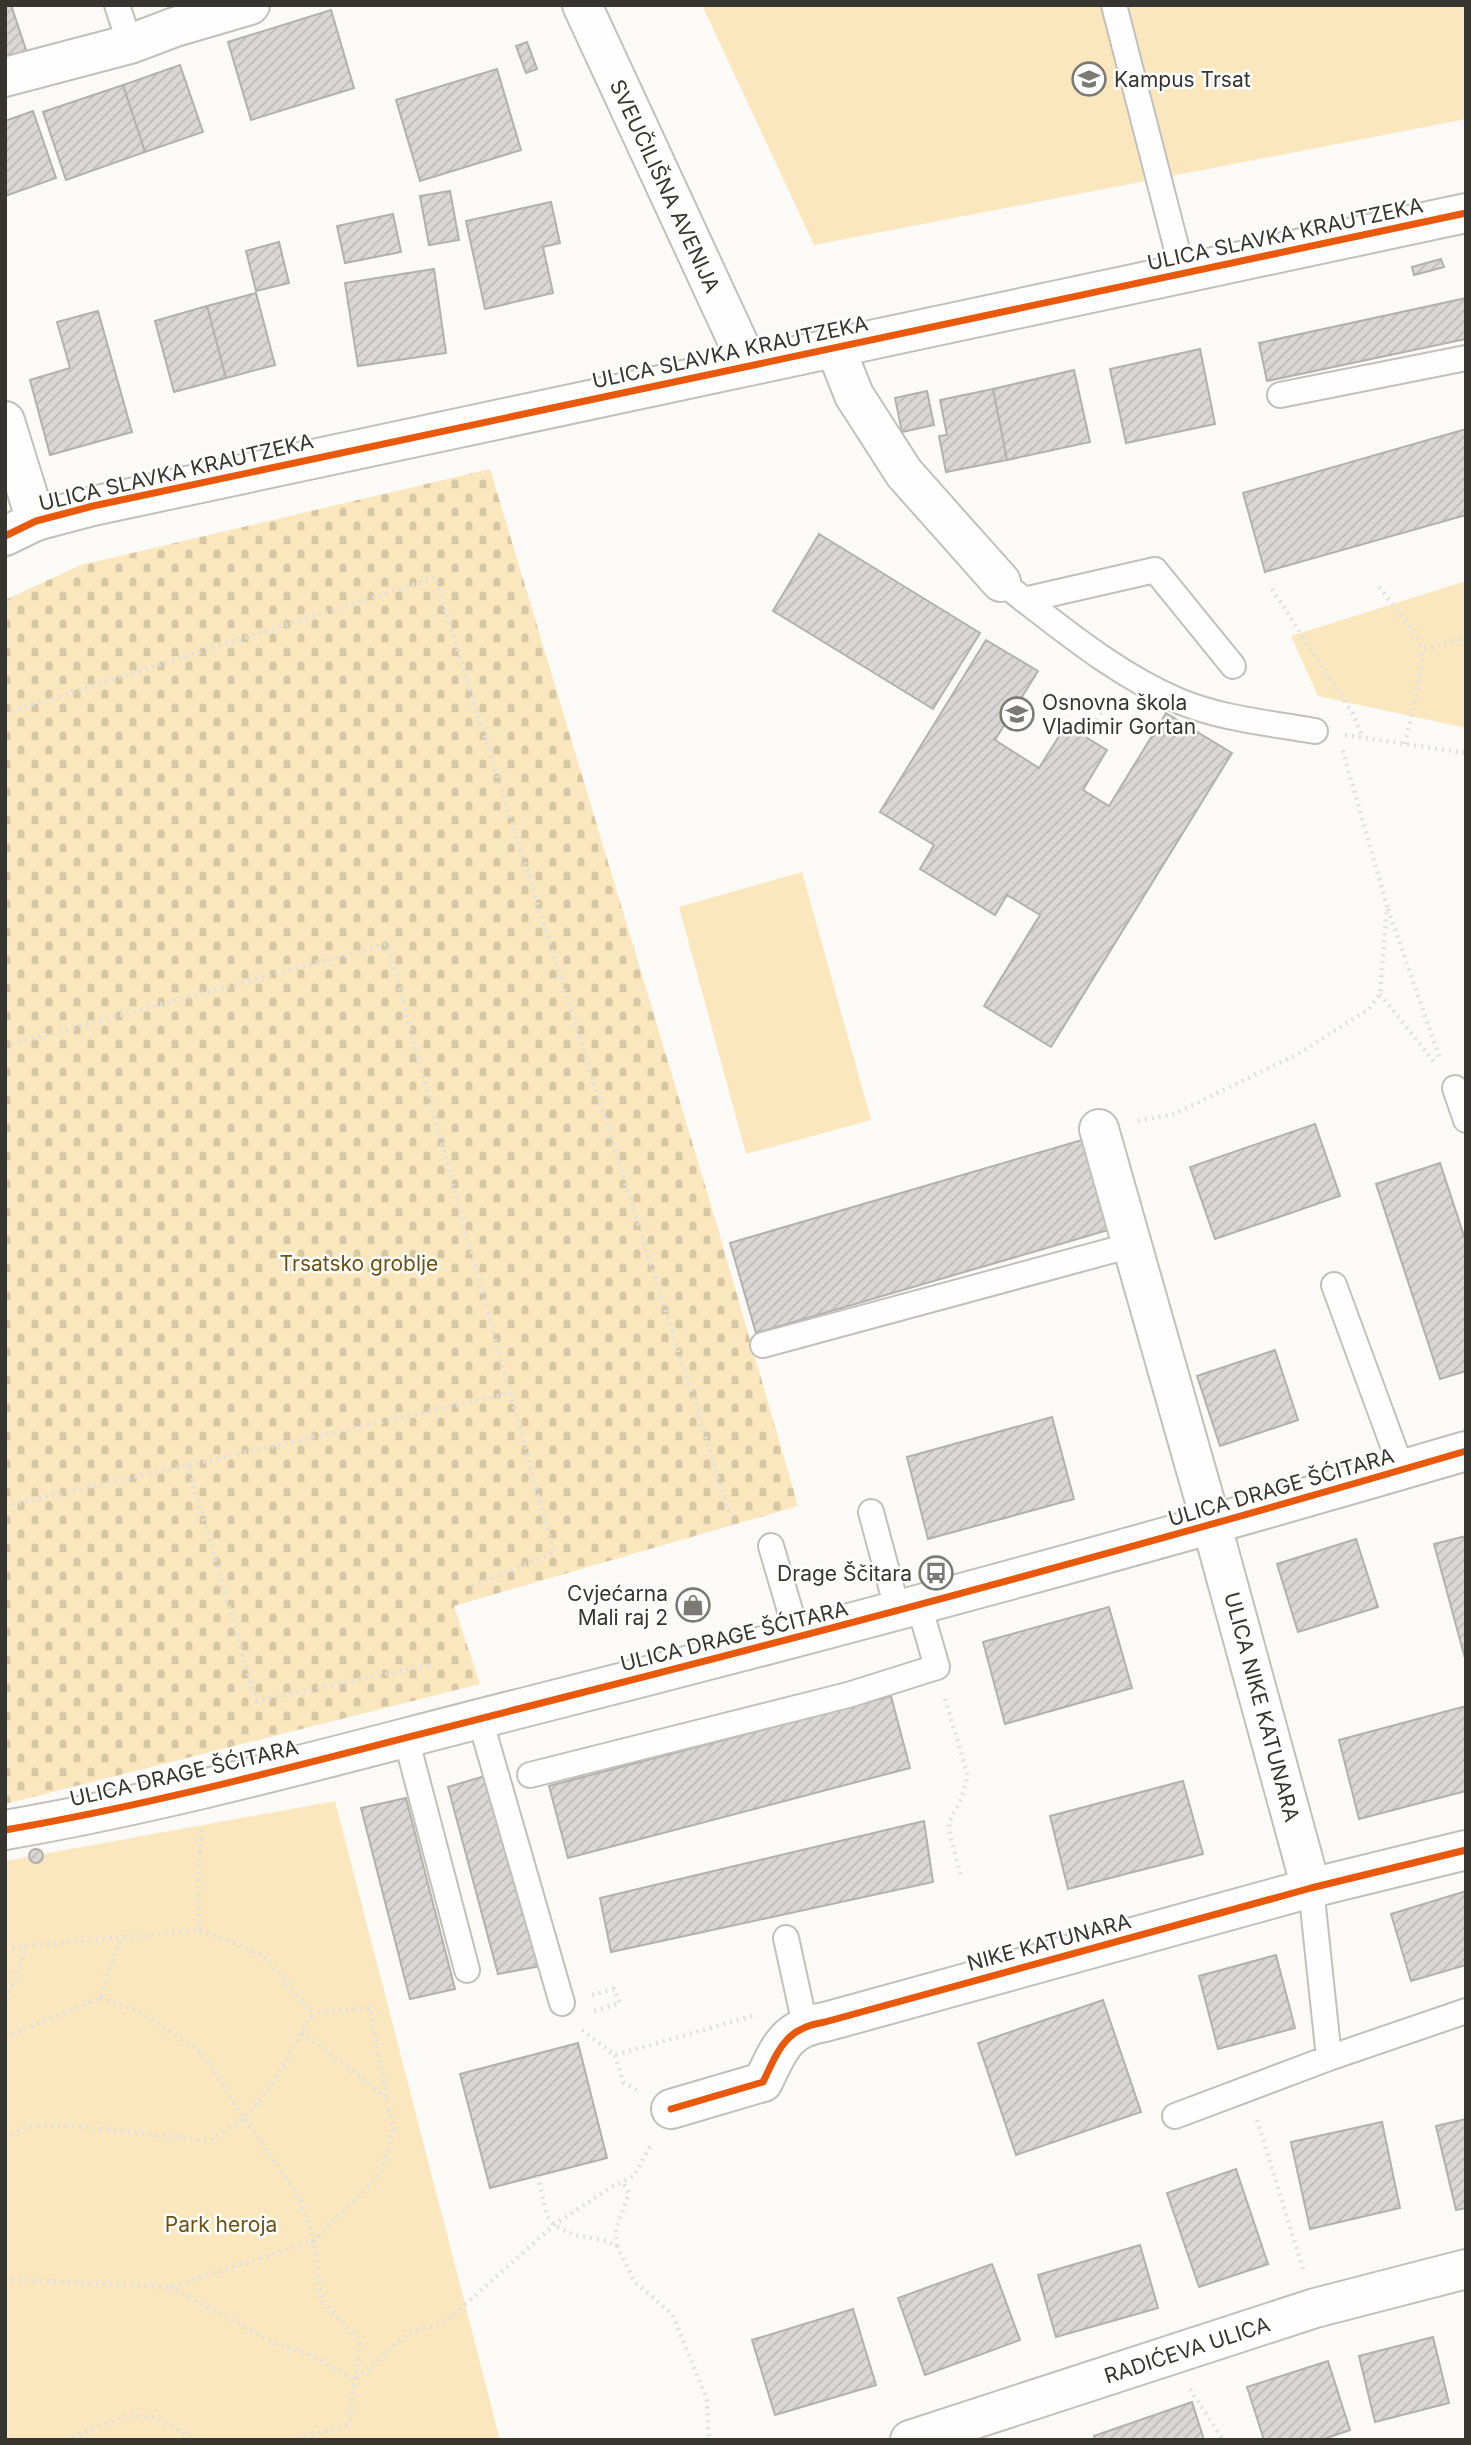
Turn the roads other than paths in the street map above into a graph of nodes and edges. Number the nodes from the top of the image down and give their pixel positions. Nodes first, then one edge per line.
1 (117, 5) edge
2 (250, 5) edge
3 (582, 5) edge
4 (1114, 5) edge
5 (130, 44) junction
6 (5, 77) edge
7 (1466, 214) edge
8 (1179, 274) junction
9 (835, 347) junction
10 (1466, 358) edge
11 (749, 366) junction
12 (1280, 395) dead end
13 (5, 421) edge
14 (20, 528) edge
15 (1013, 591) junction
16 (1233, 666) dead end
17 (1327, 732) road end
18 (1450, 1081) road end
19 (1466, 1120) edge
20 (1099, 1129) road end
21 (1132, 1245) junction
22 (1334, 1285) dead end
23 (763, 1345) dead end
24 (1466, 1451) edge
25 (1402, 1470) junction
26 (871, 1512) dead end
27 (1212, 1526) junction
28 (771, 1546) dead end
29 (909, 1609) junction
30 (798, 1638) junction
31 (480, 1719) junction
32 (407, 1738) junction
33 (530, 1775) dead end
34 (5, 1830) edge
35 (1466, 1850) edge
36 (1311, 1888) junction
37 (786, 1938) dead end
38 (467, 1970) dead end
39 (562, 2003) dead end
40 (1466, 2011) edge
41 (803, 2014) junction
42 (1329, 2057) junction
43 (671, 2109) road end
44 (1175, 2116) dead end
45 (1466, 2269) edge
46 (910, 2440) edge

1 - 5 lane
2 - 5 street
3 - 11 street, SVEUČILIŠNA AVENIJA
4 - 8 lane
5 - 6 street
7 - 8 street, ULICA SLAVKA KRAUTZEKA
8 - 9 street, ULICA SLAVKA KRAUTZEKA
9 - 11 street, ULICA SLAVKA KRAUTZEKA
9 - 15 street
10 - 12 lane
11 - 14 street, ULICA SLAVKA KRAUTZEKA
13 - 14 street
15 - 16 lane
15 - 17 lane
18 - 19 lane
20 - 21 street, ULICA NIKE KATUNARA
21 - 23 lane
21 - 27 street, ULICA NIKE KATUNARA
22 - 25 lane
24 - 25 street, ULICA DRAGE ŠĆITARA
25 - 27 street, ULICA DRAGE ŠĆITARA
26 - 29 lane
27 - 29 street, ULICA DRAGE ŠĆITARA
27 - 36 street, ULICA NIKE KATUNARA
28 - 30 lane
29 - 30 street, ULICA DRAGE ŠĆITARA
29 - 33 lane
30 - 31 street, ULICA DRAGE ŠĆITARA
31 - 32 street, ULICA DRAGE ŠĆITARA
31 - 39 lane
32 - 34 street, ULICA DRAGE ŠĆITARA
32 - 38 lane
35 - 36 street, NIKE KATUNARA
36 - 41 street, NIKE KATUNARA
36 - 42 lane
37 - 41 lane
40 - 42 lane
41 - 43 street
42 - 44 lane
45 - 46 street, RADIĆEVA ULICA

